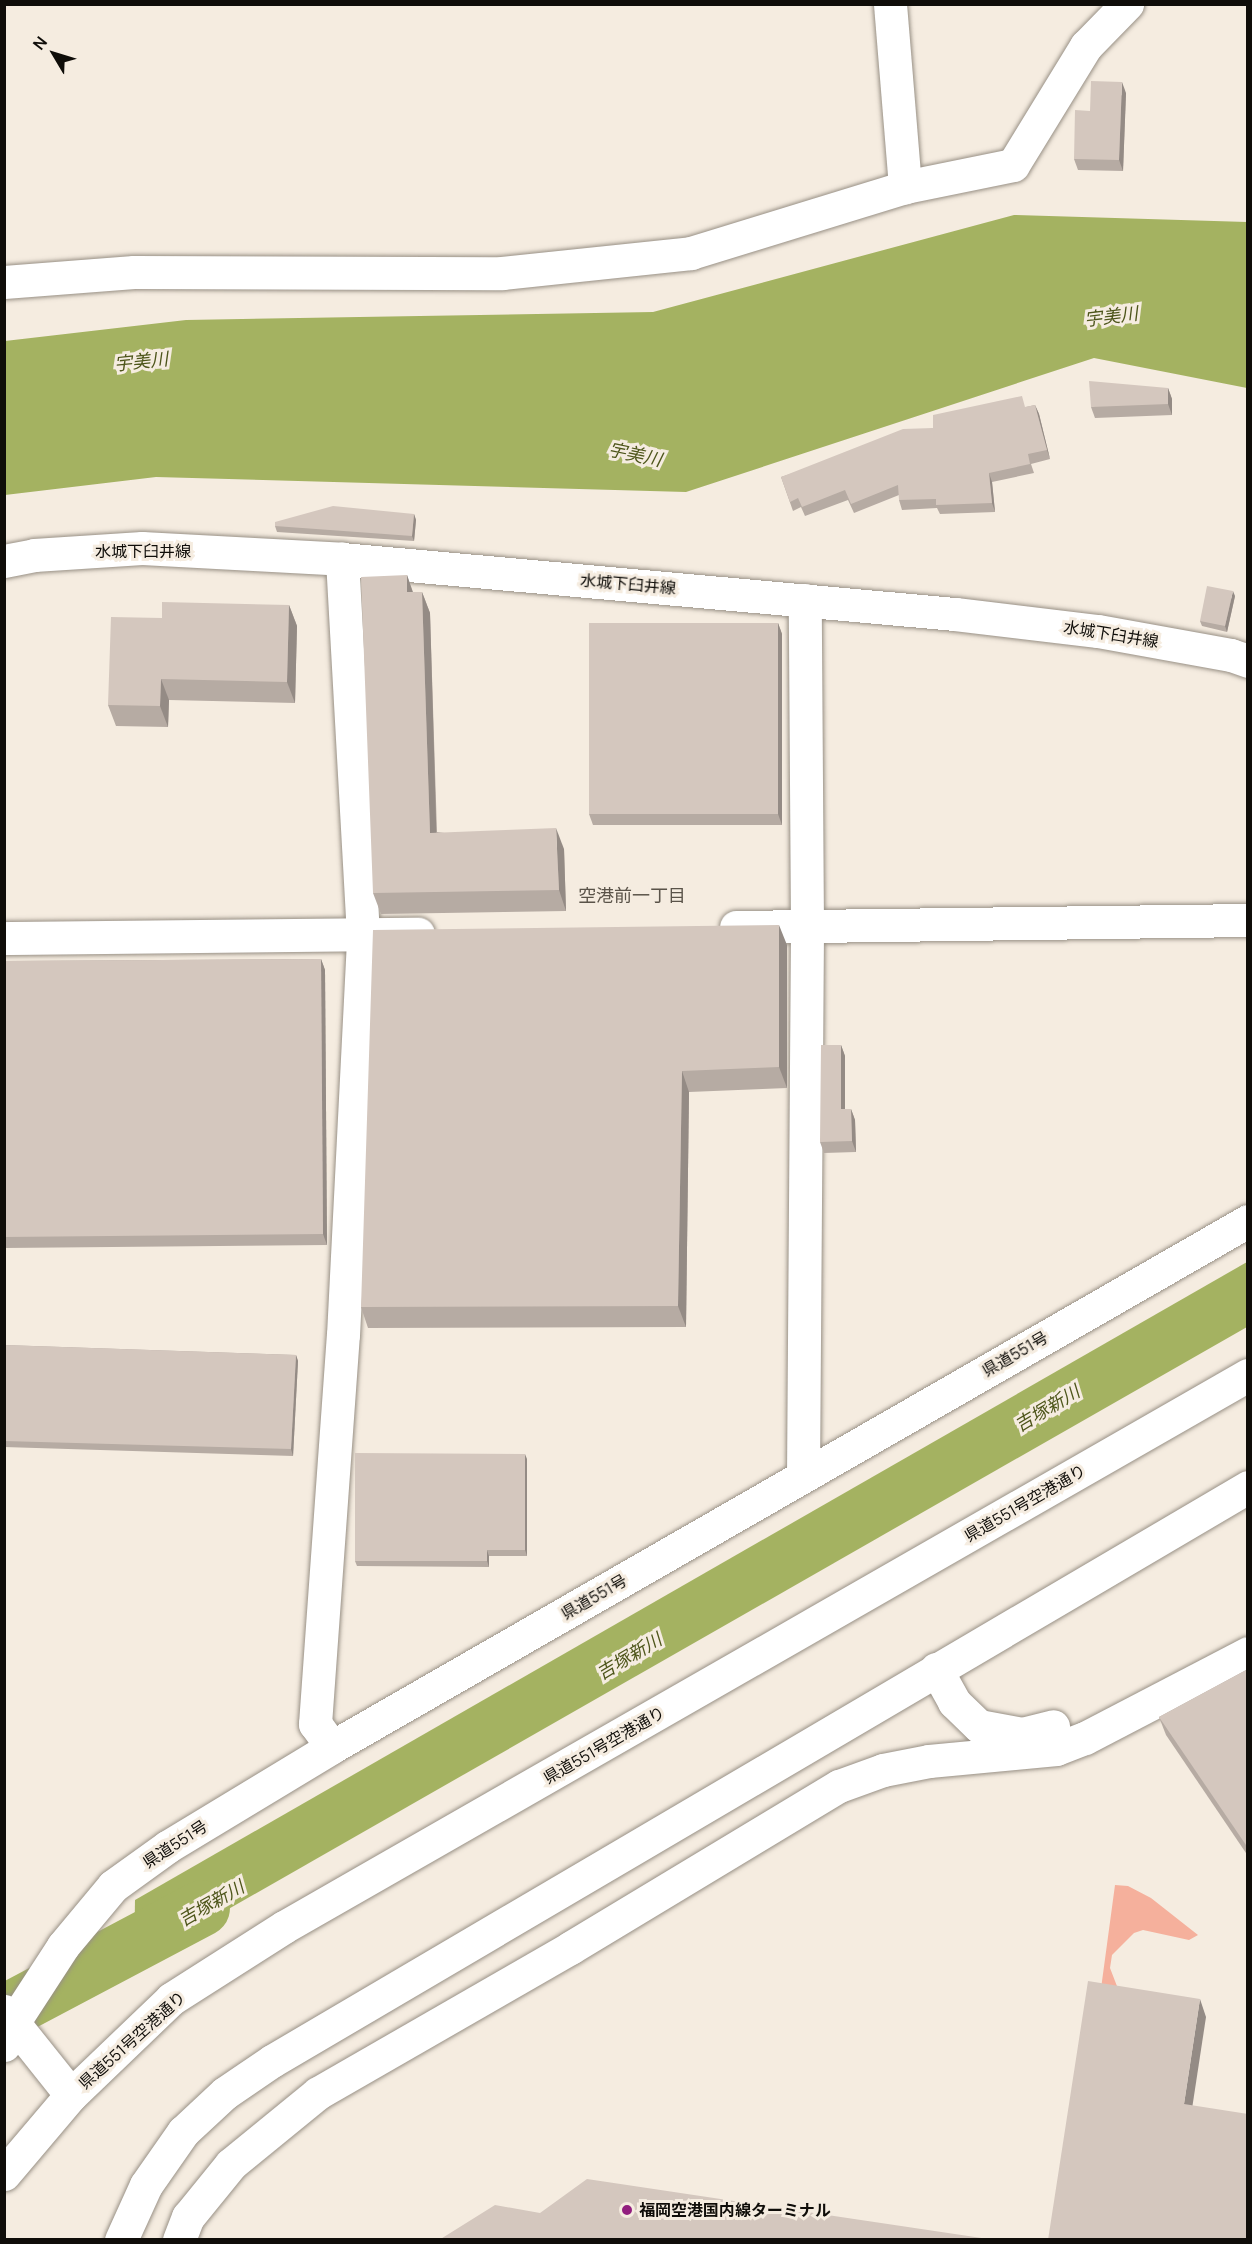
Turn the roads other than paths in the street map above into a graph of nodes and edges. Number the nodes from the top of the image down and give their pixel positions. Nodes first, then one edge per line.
1 (890, 4) edge
2 (1127, 4) edge
3 (905, 188) junction
4 (4, 282) edge
5 (342, 559) junction
6 (4, 561) edge
7 (805, 600) junction
8 (1248, 662) edge
9 (1248, 920) edge
10 (807, 926) junction
11 (702, 928) edge
12 (445, 933) edge
13 (363, 935) junction
14 (4, 938) edge
15 (1248, 1221) edge
16 (1248, 1375) edge
17 (803, 1476) junction
18 (1248, 1487) edge
19 (1248, 1653) edge
20 (936, 1669) junction
21 (1145, 1706) junction
22 (332, 1747) junction
23 (8, 2026) edge
24 (71, 2095) junction
25 (4, 2174) edge
26 (121, 2240) edge
27 (180, 2240) edge

1 - 3 street
2 - 3 street
3 - 4 street
5 - 6 street, 水城下臼井線
5 - 7 street, 水城下臼井線
5 - 13 street
7 - 8 street, 水城下臼井線
7 - 10 street
9 - 10 street
10 - 11 street
10 - 17 street
12 - 13 street
13 - 14 street
13 - 22 street
15 - 17 street, 県道551号
16 - 24 street, 県道551号空港通り
17 - 22 street, 県道551号
18 - 20 street
19 - 21 street
20 - 21 street
20 - 26 street
21 - 27 street
22 - 23 street, 県道551号
23 - 24 street
24 - 25 street, 県道551号空港通り

